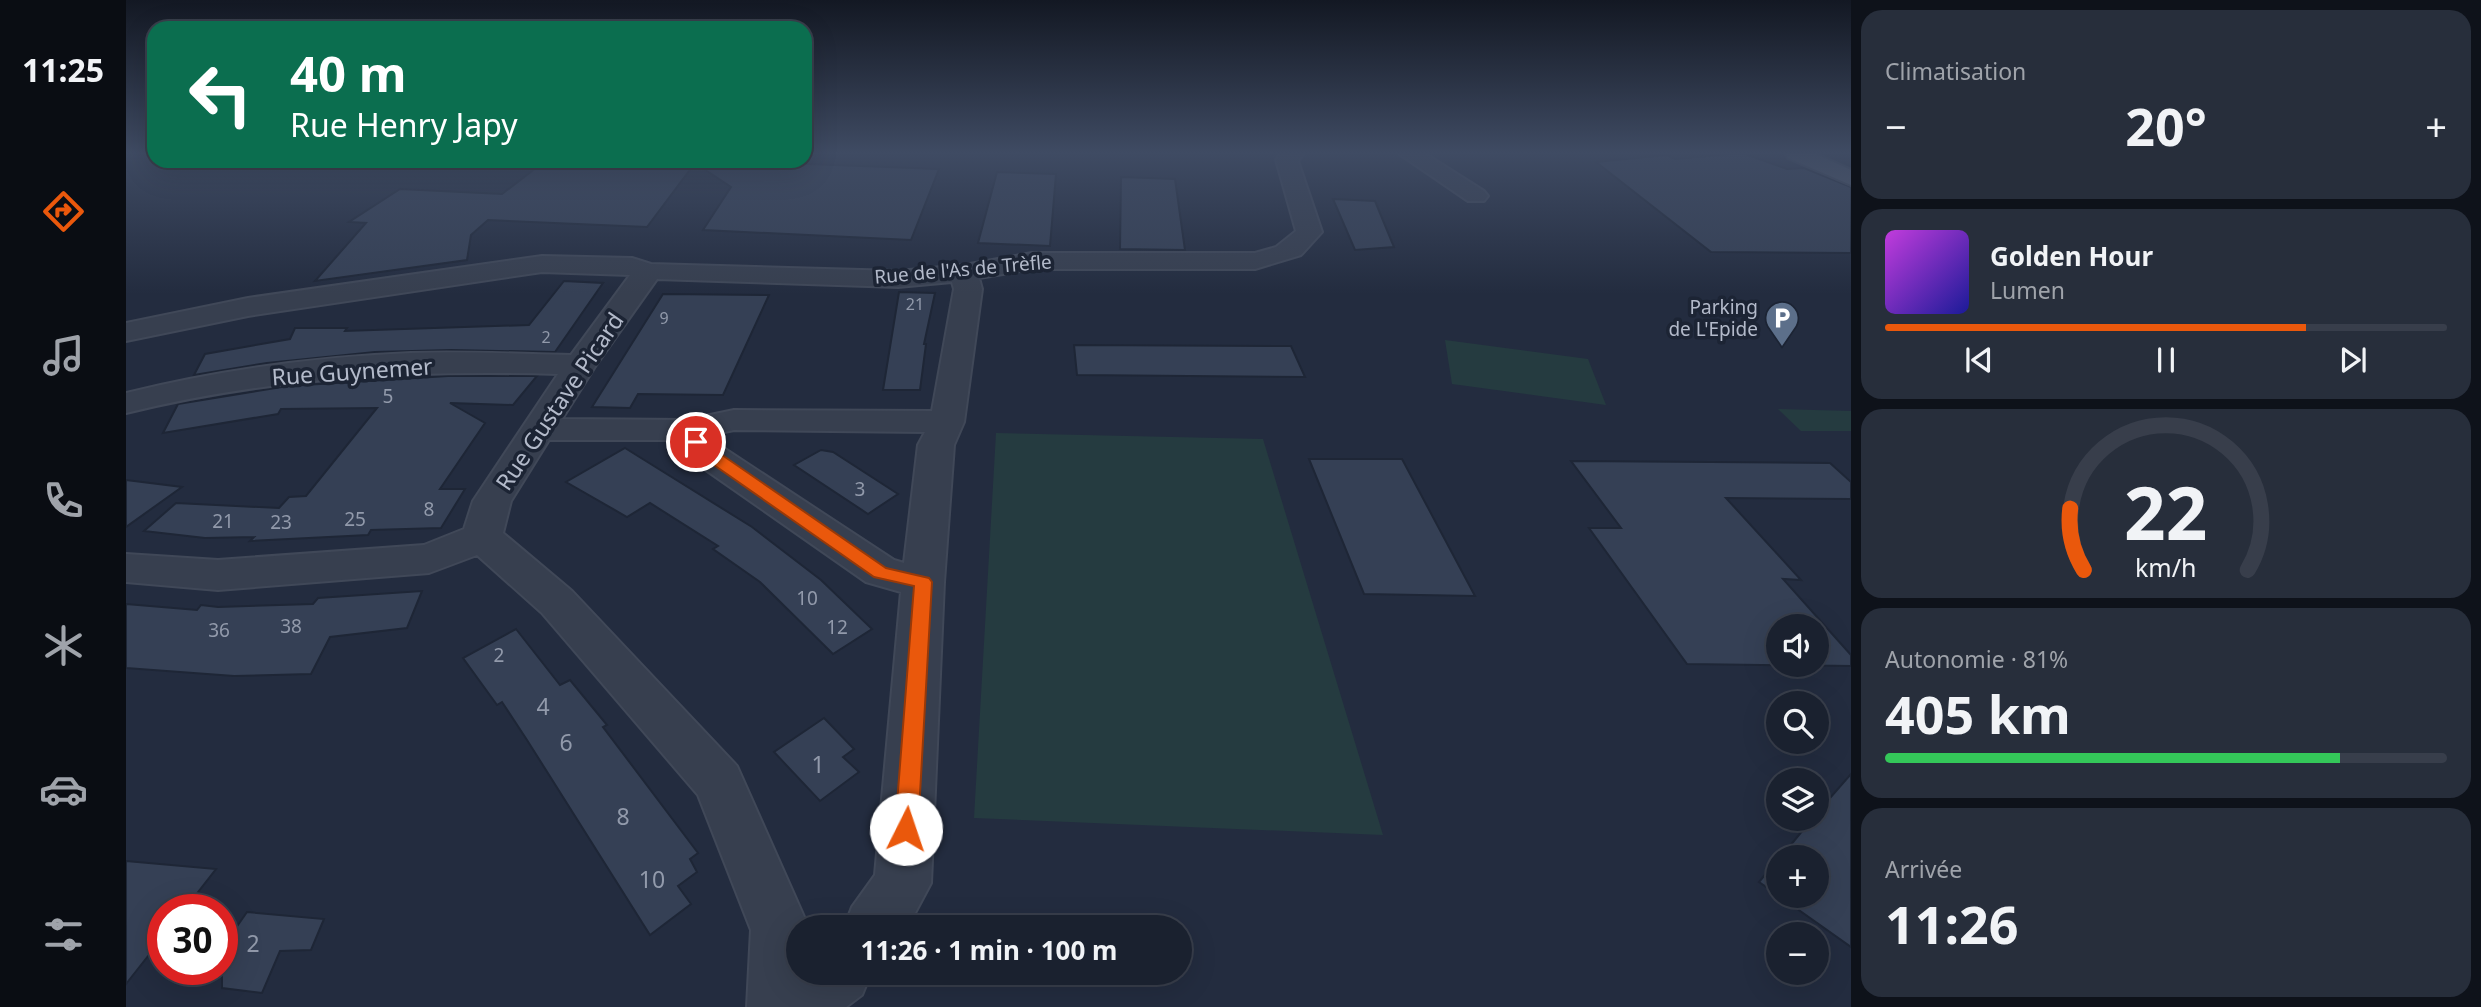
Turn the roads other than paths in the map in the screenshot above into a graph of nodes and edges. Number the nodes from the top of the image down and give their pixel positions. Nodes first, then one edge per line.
1 (1299, 200) edge
2 (649, 272) junction
3 (964, 273) junction
4 (126, 332) edge
5 (580, 365) junction
6 (126, 403) edge
7 (947, 422) junction
8 (538, 429) junction
9 (686, 430) junction
10 (482, 537) junction
11 (126, 568) edge
12 (923, 582) junction
13 (882, 915) edge
14 (824, 985) edge
15 (778, 1007) edge
16 (795, 1007) edge

1 - 3 street, Rue de l'As de Trèfle
2 - 3 street, Rue de l'As de Trèfle
2 - 4 street, Rue de l'As de Trèfle
2 - 5 street, Rue Gustave Picard
3 - 7 street
5 - 6 street, Rue Guynemer
5 - 8 street, Rue Gustave Picard
7 - 9 street
7 - 12 street
8 - 9 street
8 - 10 street, Rue Gustave Picard
9 - 12 street
10 - 11 street
10 - 15 street
12 - 13 street
14 - 16 street

